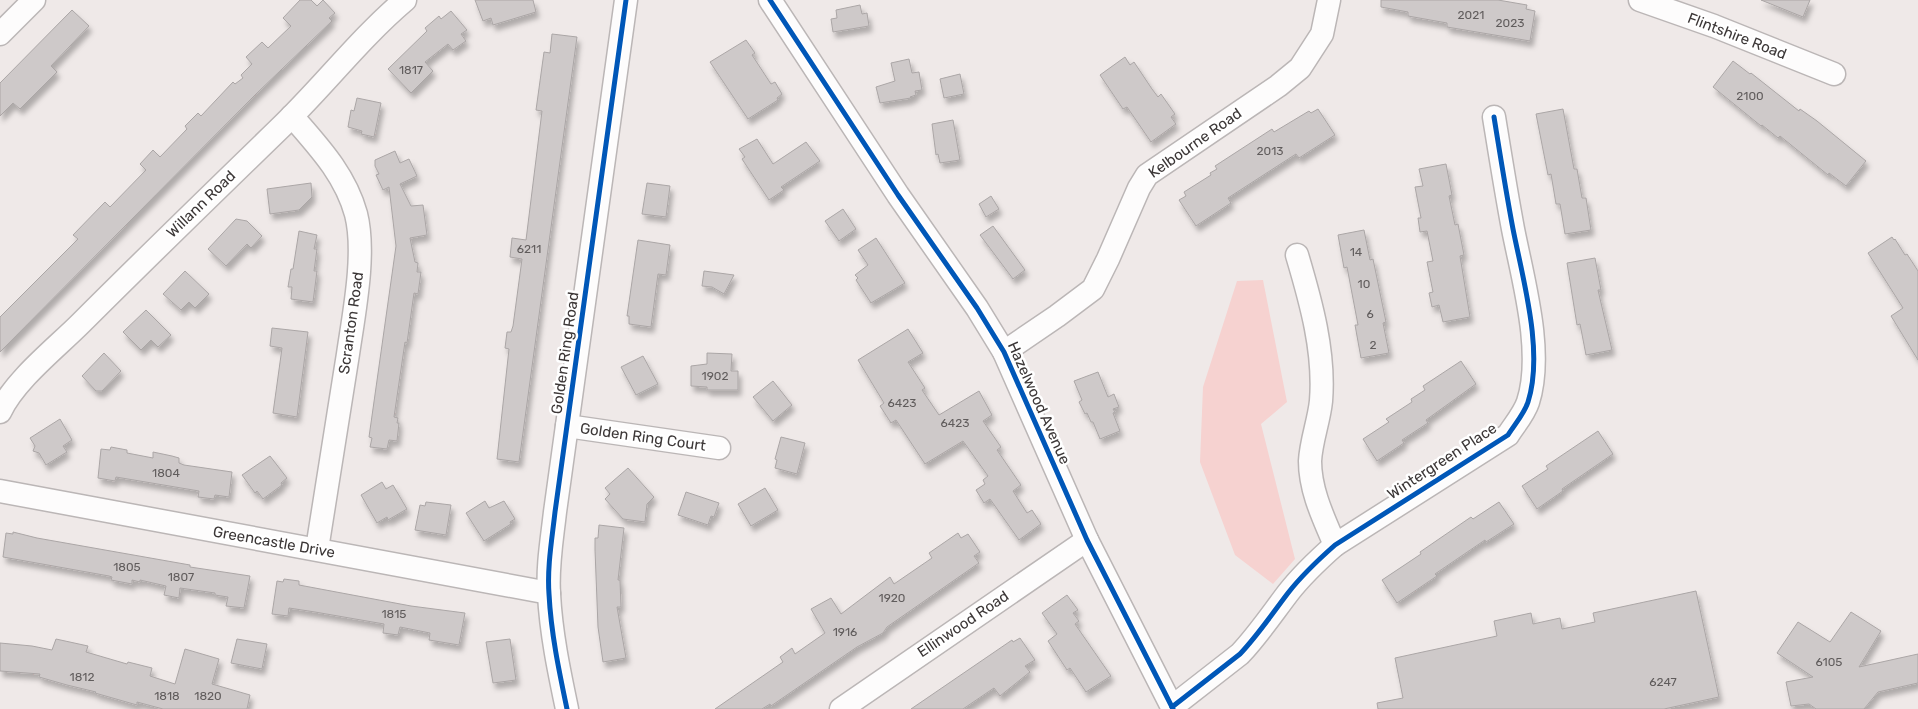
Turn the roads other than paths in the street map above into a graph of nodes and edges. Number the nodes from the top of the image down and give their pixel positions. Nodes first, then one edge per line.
1 (34, 0) edge
2 (405, 0) edge
3 (626, 0) edge
4 (770, 0) edge
5 (1329, 0) edge
6 (1640, 0) edge
7 (0, 34) edge
8 (1834, 74) dead end
9 (292, 116) junction
10 (1494, 116) dead end
11 (1297, 255) dead end
12 (1004, 352) junction
13 (0, 412) edge
14 (567, 426) junction
15 (719, 448) dead end
16 (0, 491) edge
17 (1087, 540) junction
18 (1335, 545) junction
19 (317, 549) junction
20 (549, 593) junction
21 (1173, 708) edge
22 (567, 709) edge
23 (841, 709) edge

1 - 7 street
2 - 9 street, Willann Road
3 - 14 street, Golden Ring Road
4 - 12 street, Hazelwood Avenue
5 - 12 street, Kelbourne Road
6 - 8 street, Flintshire Road
9 - 13 street, Willann Road
9 - 19 street, Scranton Road
10 - 18 street, Wintergreen Place
11 - 18 street
12 - 17 street, Hazelwood Avenue
14 - 15 street, Golden Ring Court
14 - 20 street, Golden Ring Road
16 - 19 street, Greencastle Drive
17 - 21 street, Hazelwood Avenue
17 - 23 street, Ellinwood Road
18 - 21 street, Wintergreen Place
19 - 20 street, Greencastle Drive
20 - 22 street, Golden Ring Road

